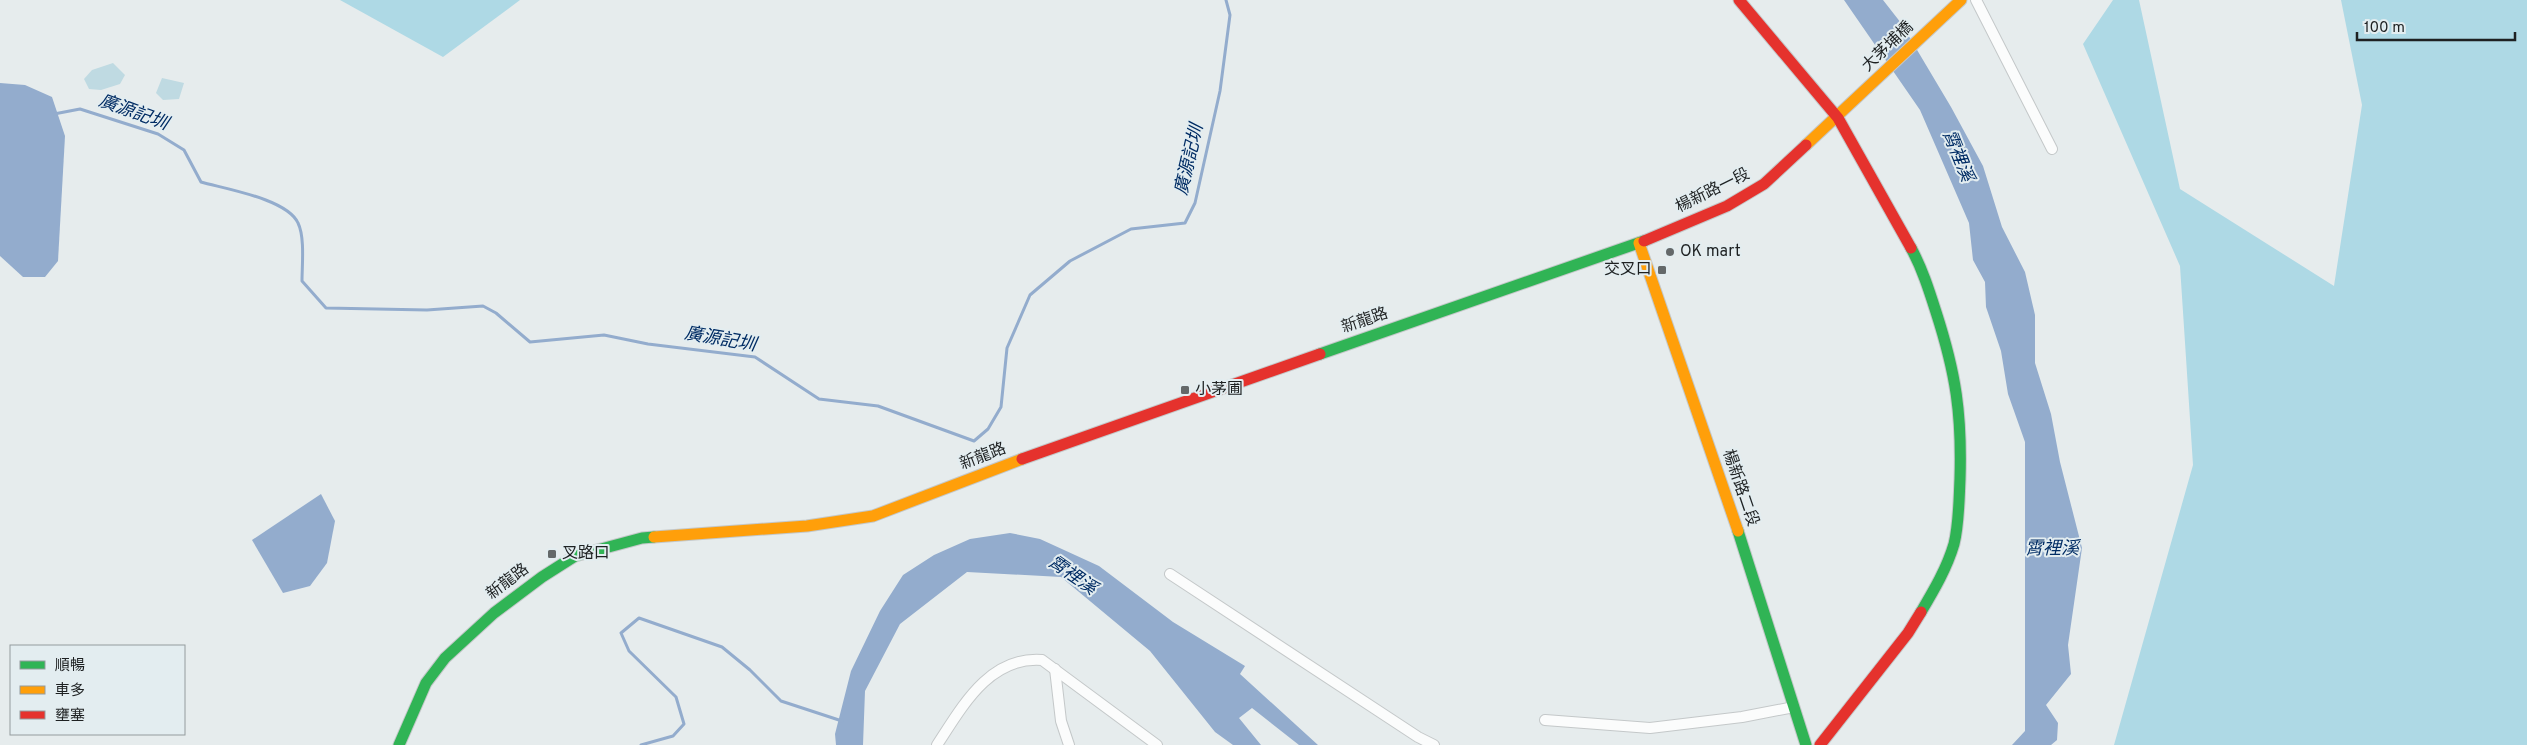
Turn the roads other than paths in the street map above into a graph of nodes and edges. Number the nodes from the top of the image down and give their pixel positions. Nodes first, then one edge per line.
1 (1739, 0) edge
2 (1961, 0) edge
3 (1976, 0) edge
4 (1838, 118) junction
5 (2052, 149) dead end
6 (1639, 242) junction
7 (1170, 574) dead end
8 (1055, 669) junction
9 (1794, 707) junction
10 (1545, 720) dead end
11 (399, 745) edge
12 (936, 745) edge
13 (1069, 745) edge
14 (1157, 745) edge
15 (1434, 745) edge
16 (1806, 745) edge
17 (1820, 745) edge

1 - 4 street
2 - 4 street, 大茅埔橋
3 - 5 street
4 - 6 street, 楊新路一段
4 - 17 street
6 - 9 street, 楊新路二段
6 - 11 street, 新龍路
7 - 15 street
8 - 12 street
8 - 13 street
8 - 14 street
9 - 10 street
9 - 16 street, 楊新路二段

